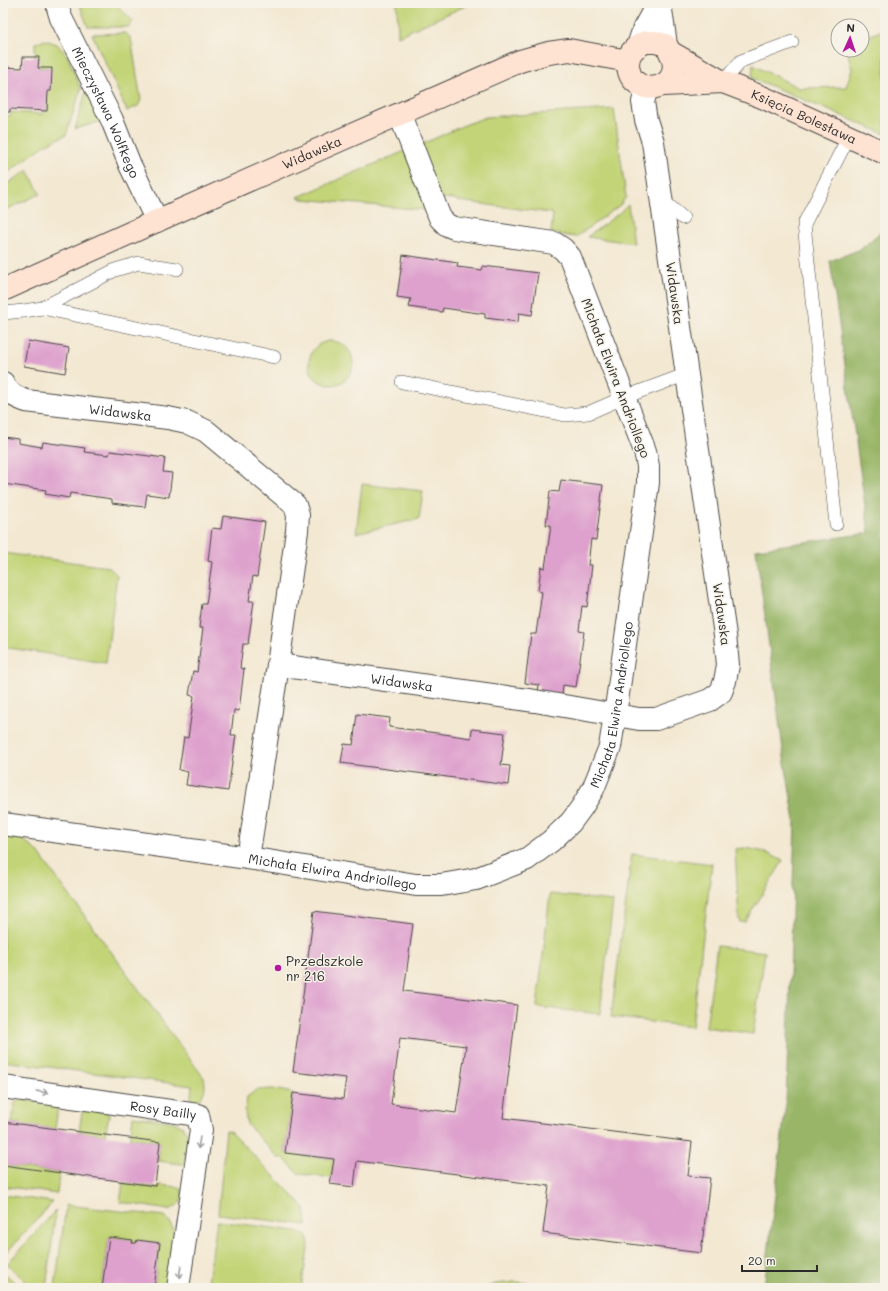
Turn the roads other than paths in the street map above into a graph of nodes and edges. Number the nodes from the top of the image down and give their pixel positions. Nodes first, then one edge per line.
1 (59, 3) edge
2 (659, 3) edge
3 (792, 42) dead end
4 (668, 48) junction
5 (633, 53) junction
6 (723, 82) junction
7 (656, 86) junction
8 (400, 114) junction
9 (849, 136) junction
10 (885, 153) edge
11 (661, 199) junction
12 (684, 218) dead end
13 (157, 221) junction
14 (177, 270) dead end
15 (3, 290) edge
16 (42, 308) junction
17 (3, 313) edge
18 (274, 357) dead end
19 (687, 374) junction
20 (402, 382) dead end
21 (3, 383) edge
22 (624, 397) junction
23 (836, 524) dead end
24 (278, 665) junction
25 (615, 715) junction
26 (3, 824) edge
27 (248, 858) junction
28 (3, 1087) edge
29 (178, 1288) edge

1 - 13 street, Mieczysława Wolfkego
2 - 4 street, Widawska
2 - 5 street, Widawska
3 - 6 lane
4 - 5 street, Widawska
4 - 6 street, Księcia Bolesława
4 - 7 street, Widawska
5 - 7 street
5 - 8 street, Widawska
6 - 7 street, Księcia Bolesława
6 - 9 street, Księcia Bolesława
7 - 11 street, Widawska
8 - 13 street, Widawska
8 - 22 street, Michała Elwira Andriollego
9 - 10 street, Księcia Bolesława
9 - 23 lane
11 - 12 lane
11 - 19 street, Widawska
13 - 15 street, Widawska
14 - 16 lane
16 - 17 lane
16 - 18 lane
19 - 22 lane
19 - 25 street, Widawska
20 - 22 lane
21 - 24 street, Widawska
22 - 25 street, Michała Elwira Andriollego
24 - 25 street, Widawska
24 - 27 street, Widawska
25 - 27 street, Michała Elwira Andriollego
26 - 27 street, Michała Elwira Andriollego
28 -> 29 street, Rosy Bailly

